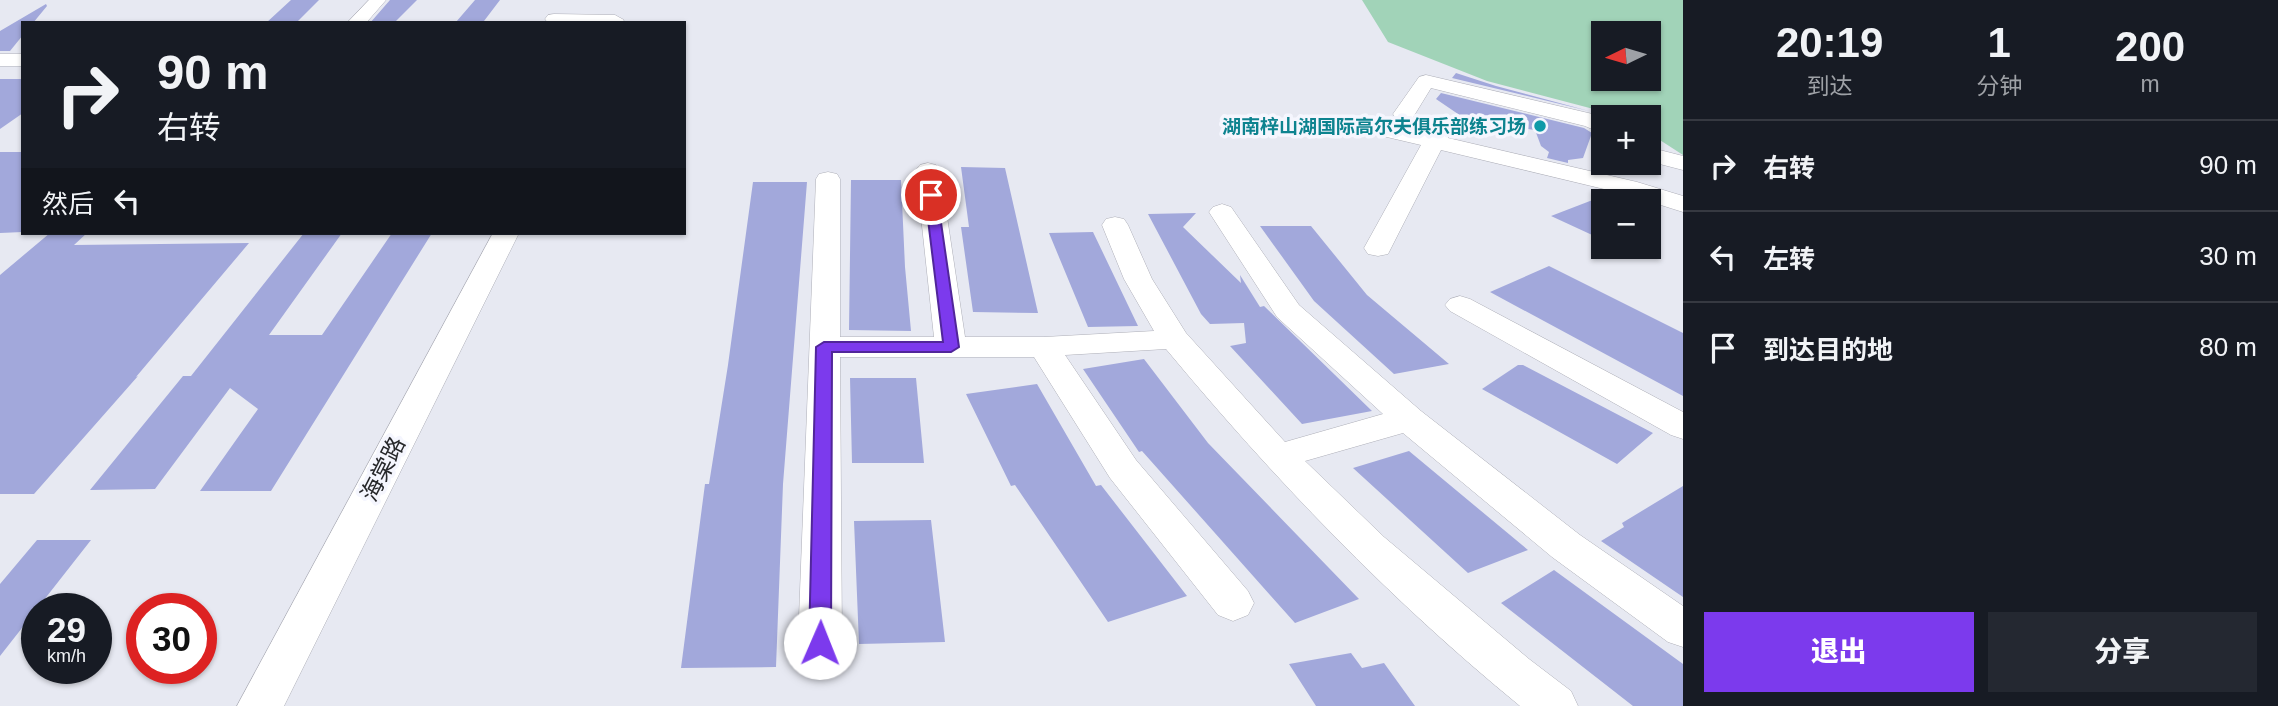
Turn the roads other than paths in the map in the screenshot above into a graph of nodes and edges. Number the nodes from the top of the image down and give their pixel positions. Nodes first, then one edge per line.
1 (378, 0) edge
2 (566, 0) edge
3 (626, 0) edge
4 (358, 21) edge
5 (553, 21) edge
6 (614, 21) edge
7 (0, 60) edge
8 (21, 60) edge
9 (1404, 114) junction
10 (1591, 121) edge
11 (1435, 141) junction
12 (1661, 157) edge
13 (1683, 163) edge
14 (928, 170) dead end
15 (828, 180) dead end
16 (1683, 204) edge
17 (1222, 212) dead end
18 (1115, 225) dead end
19 (505, 235) edge
20 (1378, 248) dead end
21 (1460, 305) dead end
22 (1174, 338) junction
23 (824, 347) junction
24 (951, 347) junction
25 (1044, 347) junction
26 (1409, 419) junction
27 (1683, 427) edge
28 (1279, 456) junction
29 (1233, 603) dead end
30 (1683, 629) edge
31 (820, 643) dead end
32 (260, 706) edge
33 (1555, 706) edge

1 - 4 street
2 - 5 street
3 - 6 street
5 - 6 street
7 - 8 street
9 - 10 street
9 - 11 street
9 - 11 street
11 - 16 street
11 - 20 street
12 - 13 street
14 - 24 street
15 - 23 street
17 - 26 street
18 - 22 street
19 - 32 street, 海棠路
21 - 27 street
22 - 25 street
22 - 28 street
23 - 24 street
23 - 31 street
24 - 25 street
25 - 29 street
26 - 28 street
26 - 30 street
28 - 33 street

